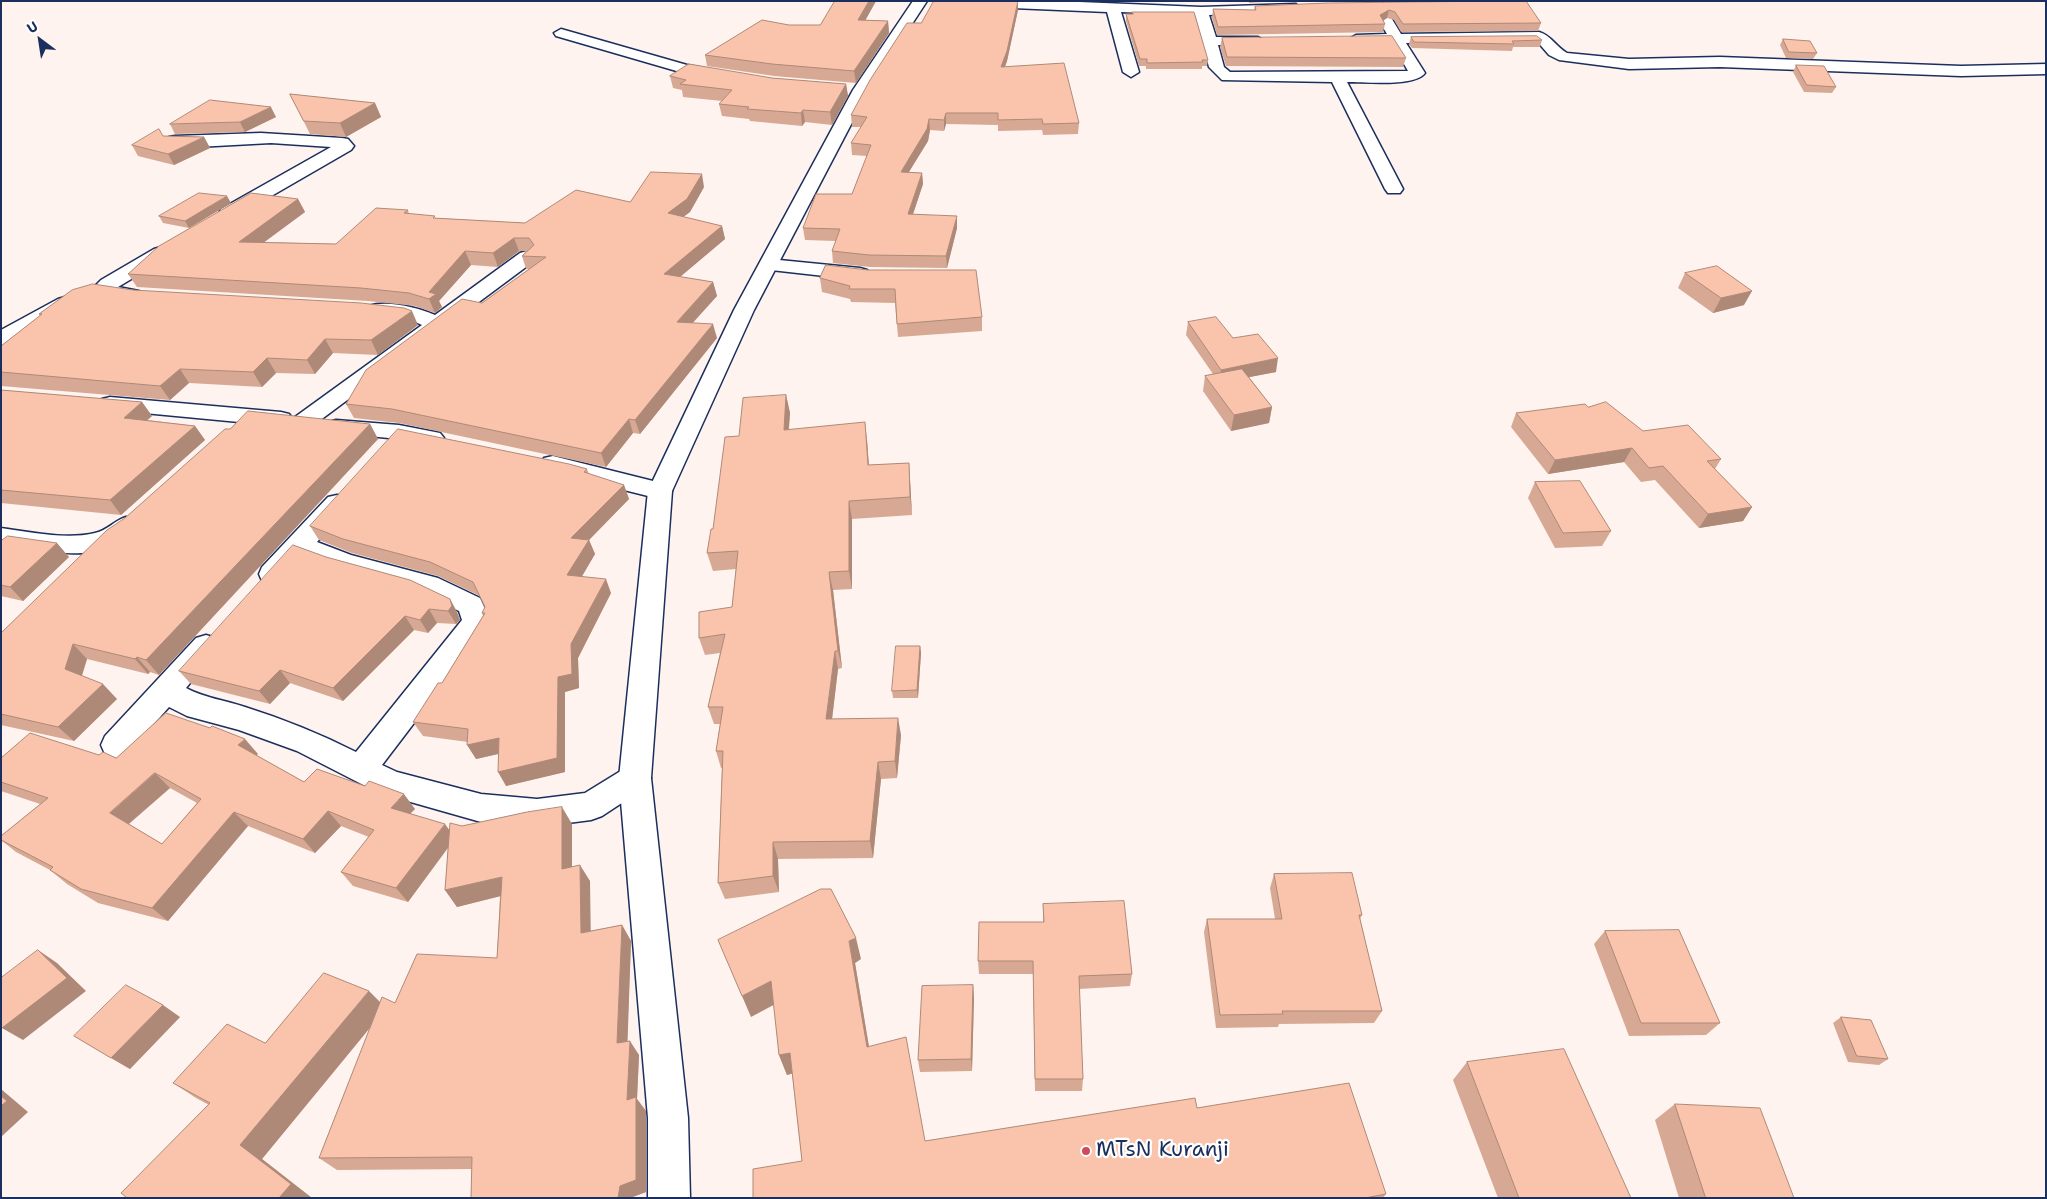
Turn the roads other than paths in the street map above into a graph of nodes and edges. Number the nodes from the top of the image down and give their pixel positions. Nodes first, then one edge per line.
1 (920, 1) edge
2 (942, 1) edge
3 (1375, 3) edge
4 (1392, 4) edge
5 (1360, 5) edge
6 (1302, 6) edge
7 (1113, 8) junction
8 (1201, 11) junction
9 (561, 32) dead end
10 (1396, 38) junction
11 (1342, 39) edge
12 (1210, 41) junction
13 (1276, 41) edge
14 (701, 58) dead end
15 (685, 69) junction
16 (2046, 69) edge
17 (1131, 72) dead end
18 (1337, 77) junction
19 (732, 78) edge
20 (175, 141) edge
21 (1394, 189) dead end
22 (212, 222) edge
23 (180, 242) edge
24 (527, 257) edge
25 (769, 265) junction
26 (880, 275) edge
27 (101, 290) junction
28 (152, 296) edge
29 (359, 308) edge
30 (437, 324) junction
31 (1, 339) edge
32 (88, 402) edge
33 (250, 415) junction
34 (302, 422) junction
35 (223, 440) edge
36 (454, 442) edge
37 (530, 459) edge
38 (353, 485) edge
39 (660, 491) junction
40 (141, 514) edge
41 (1, 537) edge
42 (105, 540) junction
43 (299, 545) junction
44 (78, 568) edge
45 (257, 589) edge
46 (225, 624) edge
47 (165, 691) junction
48 (116, 746) dead end
49 (361, 769) junction
50 (635, 778) junction
51 (669, 1198) edge

1 - 25 street
2 - 7 street
3 - 4 street
3 - 5 street
3 - 10 street
6 - 8 street
7 - 8 street
7 - 17 street
8 - 12 street
9 - 15 street
10 - 11 street
10 - 16 street
10 - 18 street
12 - 13 street
12 - 18 street
14 - 15 street
15 - 19 street
18 - 21 street
20 - 22 street
23 - 27 street
24 - 30 street
25 - 26 street
25 - 39 street
27 - 28 street
27 - 31 street
29 - 30 street
30 - 34 street
32 - 33 street
33 - 34 street
33 - 35 street
34 - 36 street
37 - 39 street
38 - 43 street
39 - 50 street
40 - 42 street
41 - 42 street
42 - 44 street
43 - 45 street
43 - 49 street
46 - 47 street
47 - 48 street
47 - 49 street
49 - 50 street
50 - 51 street

